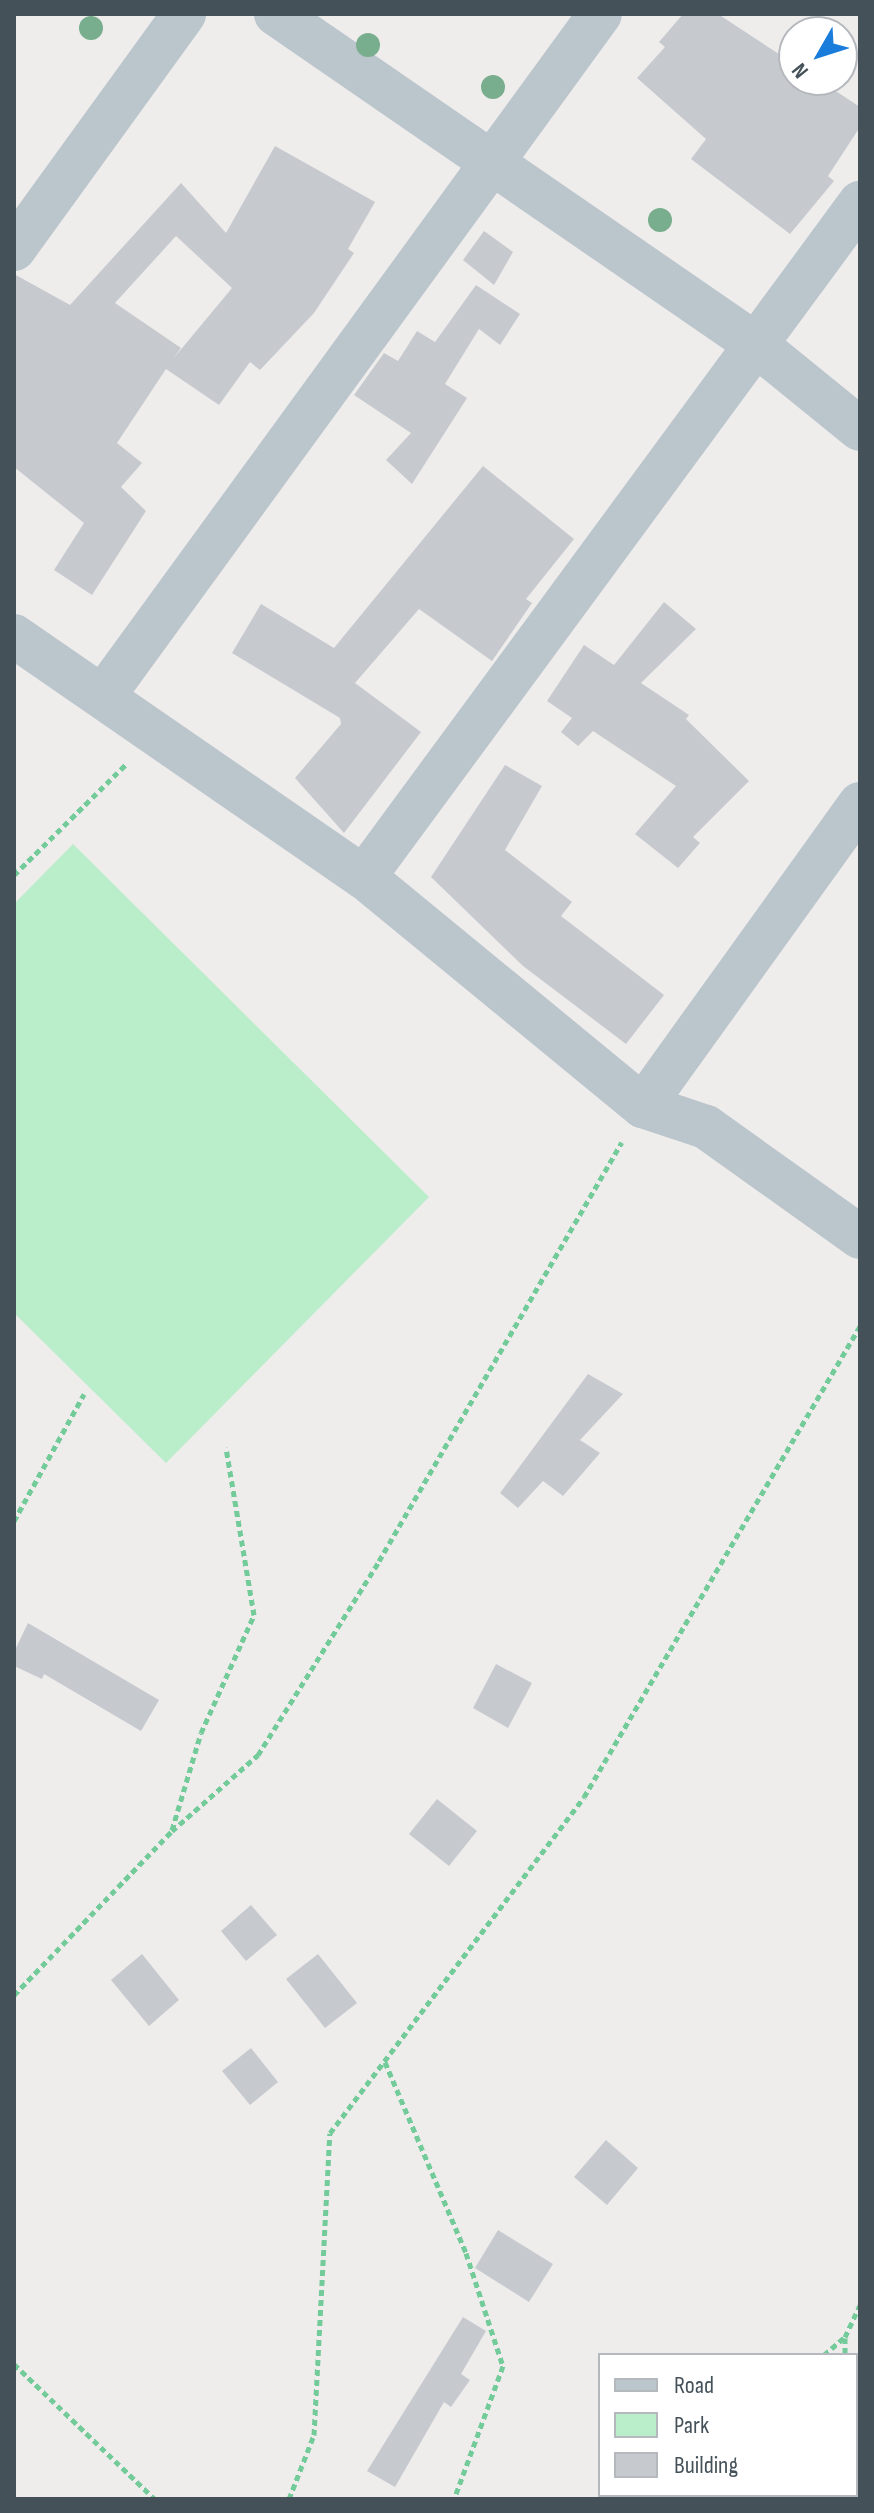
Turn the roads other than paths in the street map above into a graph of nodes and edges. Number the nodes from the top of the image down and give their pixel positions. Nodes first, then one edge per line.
1 (184, 14) edge
2 (276, 14) edge
3 (600, 14) edge
4 (495, 165) junction
5 (860, 203) edge
6 (14, 249) edge
7 (754, 343) junction
8 (860, 429) edge
9 (14, 636) edge
10 (104, 695) junction
11 (860, 804) edge
12 (364, 877) junction
13 (643, 1106) junction
14 (860, 1237) edge

1 - 6 street
2 - 4 street
3 - 4 street
4 - 7 street
4 - 10 street
5 - 7 street
7 - 8 street
7 - 12 street
9 - 10 street
10 - 12 street
11 - 13 street
12 - 13 street
13 - 14 street

